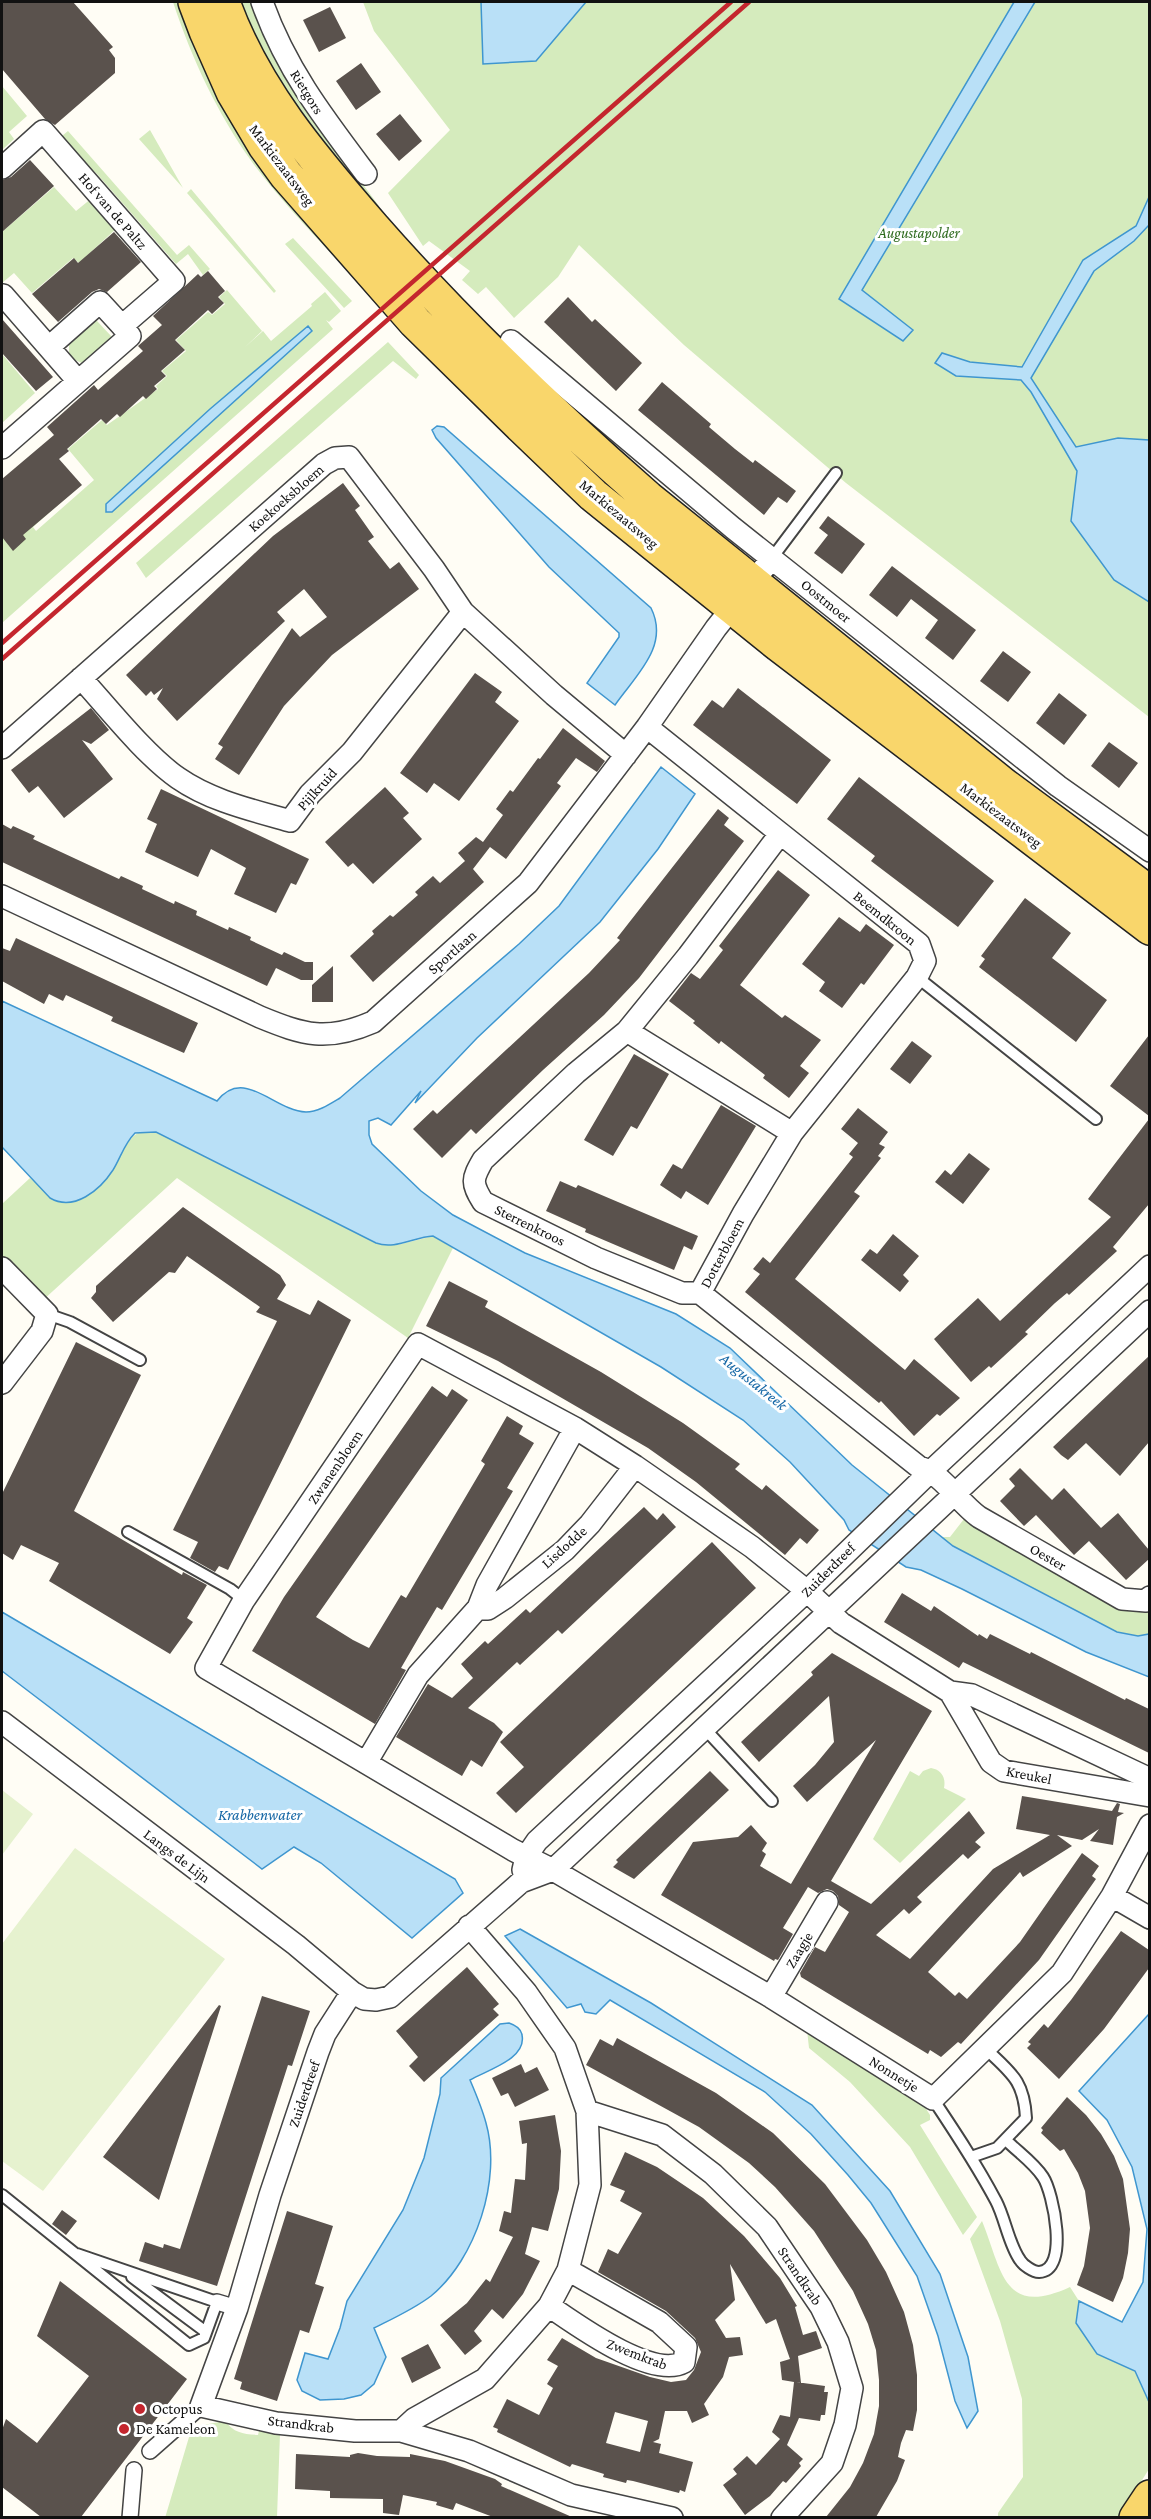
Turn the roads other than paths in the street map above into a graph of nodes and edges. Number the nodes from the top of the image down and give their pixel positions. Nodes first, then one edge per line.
1 (195, 2) edge
2 (223, 2) edge
3 (262, 2) edge
4 (2, 168) edge
5 (366, 174) dead end
6 (3, 295) dead end
7 (122, 326) junction
8 (511, 341) dead end
9 (49, 347) junction
10 (78, 381) junction
11 (2, 448) edge
12 (836, 473) dead end
13 (753, 582) junction
14 (463, 612) junction
15 (81, 678) junction
16 (647, 727) junction
17 (2, 748) edge
18 (626, 755) junction
19 (780, 834) junction
20 (1149, 851) edge
21 (1149, 893) edge
22 (2, 896) edge
23 (1149, 928) edge
24 (917, 977) junction
25 (627, 1031) junction
26 (1096, 1119) dead end
27 (792, 1133) junction
28 (1149, 1266) edge
29 (2, 1268) edge
30 (700, 1293) junction
31 (1149, 1311) edge
32 (47, 1314) junction
33 (140, 1360) dead end
34 (2, 1383) edge
35 (575, 1428) junction
36 (635, 1466) junction
37 (932, 1470) junction
38 (954, 1495) junction
39 (128, 1532) dead end
40 (807, 1591) junction
41 (1149, 1597) edge
42 (244, 1600) junction
43 (478, 1608) junction
44 (830, 1613) junction
45 (950, 1692) junction
46 (2, 1722) edge
47 (705, 1729) junction
48 (366, 1763) junction
49 (1149, 1779) edge
50 (1149, 1796) edge
51 (772, 1801) dead end
52 (1149, 1825) edge
53 (526, 1857) junction
54 (553, 1870) junction
55 (521, 1882) junction
56 (1112, 1896) junction
57 (827, 1902) dead end
58 (1149, 1918) edge
59 (469, 1926) junction
60 (352, 1992) junction
61 (771, 1997) junction
62 (985, 2048) junction
63 (933, 2099) junction
64 (587, 2111) junction
65 (1007, 2140) junction
66 (971, 2157) junction
67 (2, 2195) edge
68 (77, 2254) junction
69 (123, 2270) junction
70 (568, 2270) junction
71 (227, 2305) junction
72 (549, 2306) junction
73 (207, 2332) junction
74 (201, 2406) junction
75 (401, 2431) junction
76 (150, 2451) dead end
77 (134, 2470) dead end
78 (1149, 2497) edge
79 (130, 2517) edge
80 (672, 2517) edge
81 (782, 2517) edge
82 (1136, 2517) edge

1 - 13 main road, Markiezaatsweg
2 - 13 main road, Markiezaatsweg
3 - 5 street, Rietgors
4 - 7 street, Hof van de Paltz
6 - 9 street
7 - 9 street
7 - 10 street
8 - 13 street, Oostmoer
9 - 10 street
10 - 11 street
12 - 13 lane
13 - 16 street, Sportlaan
13 - 20 street, Oostmoer
13 - 21 main road, Markiezaatsweg
13 - 23 main road, Markiezaatsweg
14 - 15 street, Pijlkruid
14 - 15 street, Koekoeksbloem
14 - 18 street, Koekoeksbloem
15 - 17 street, Koekoeksbloem
16 - 18 street, Sportlaan
16 - 19 street, Beemdkroon
18 - 22 street, Sportlaan
19 - 24 street, Beemdkroon
19 - 25 street, Sterrenkroos
24 - 26 lane
24 - 27 street, Dotterbloem
25 - 27 street
25 - 30 street, Sterrenkroos
27 - 30 street, Dotterbloem
28 - 37 street, Zuiderdreef
29 - 32 street
30 - 37 street, Dotterbloem
31 - 38 street, Zuiderdreef
32 - 33 lane
32 - 34 street
35 - 36 street, Zwanenbloem
35 - 42 street, Zwanenbloem
35 - 43 street, Lisdodde
36 - 40 street, Zwanenbloem
36 - 43 street, Lisdodde
37 - 38 street, Oester
37 - 40 street, Zuiderdreef
38 - 41 street, Oester
38 - 44 street, Zuiderdreef
39 - 42 lane
40 - 44 street, Zwanenbloem
40 - 53 street, Zuiderdreef
42 - 48 street, Zwanenbloem
43 - 48 street, Lisdodde
44 - 45 street, Kreukel
44 - 47 street, Zuiderdreef
45 - 49 street, Kreukel
45 - 50 street, Kreukel
46 - 60 street, Langs de Lijn
47 - 51 lane
47 - 54 street, Zuiderdreef
48 - 53 street, Zwanenbloem
52 - 56 street, Nonnetje
53 - 54 street, Zwanenbloem
53 - 55 street, Zuiderdreef
54 - 55 street, Zuiderdreef
54 - 61 street, Nonnetje
55 - 59 street, Zuiderdreef
56 - 58 street
56 - 62 street, Nonnetje
57 - 61 street, Zaagje
59 - 60 street, Zuiderdreef
59 - 64 street
60 - 71 street, Zuiderdreef
61 - 63 street, Nonnetje
62 - 63 street, Nonnetje
62 - 65 lane
63 - 66 lane
64 - 70 street
64 - 81 street, Strandkrab
65 - 66 lane
65 - 66 lane
67 - 68 lane
68 - 69 lane
68 - 73 lane
69 - 71 lane
69 - 73 lane
70 - 72 street
70 - 72 street, Zwemkrab
71 - 73 lane
71 - 74 street, Zuiderdreef
72 - 75 street
74 - 75 street, Strandkrab
74 - 76 street
75 - 80 street, Strandkrab
77 - 79 street
78 - 82 main road

